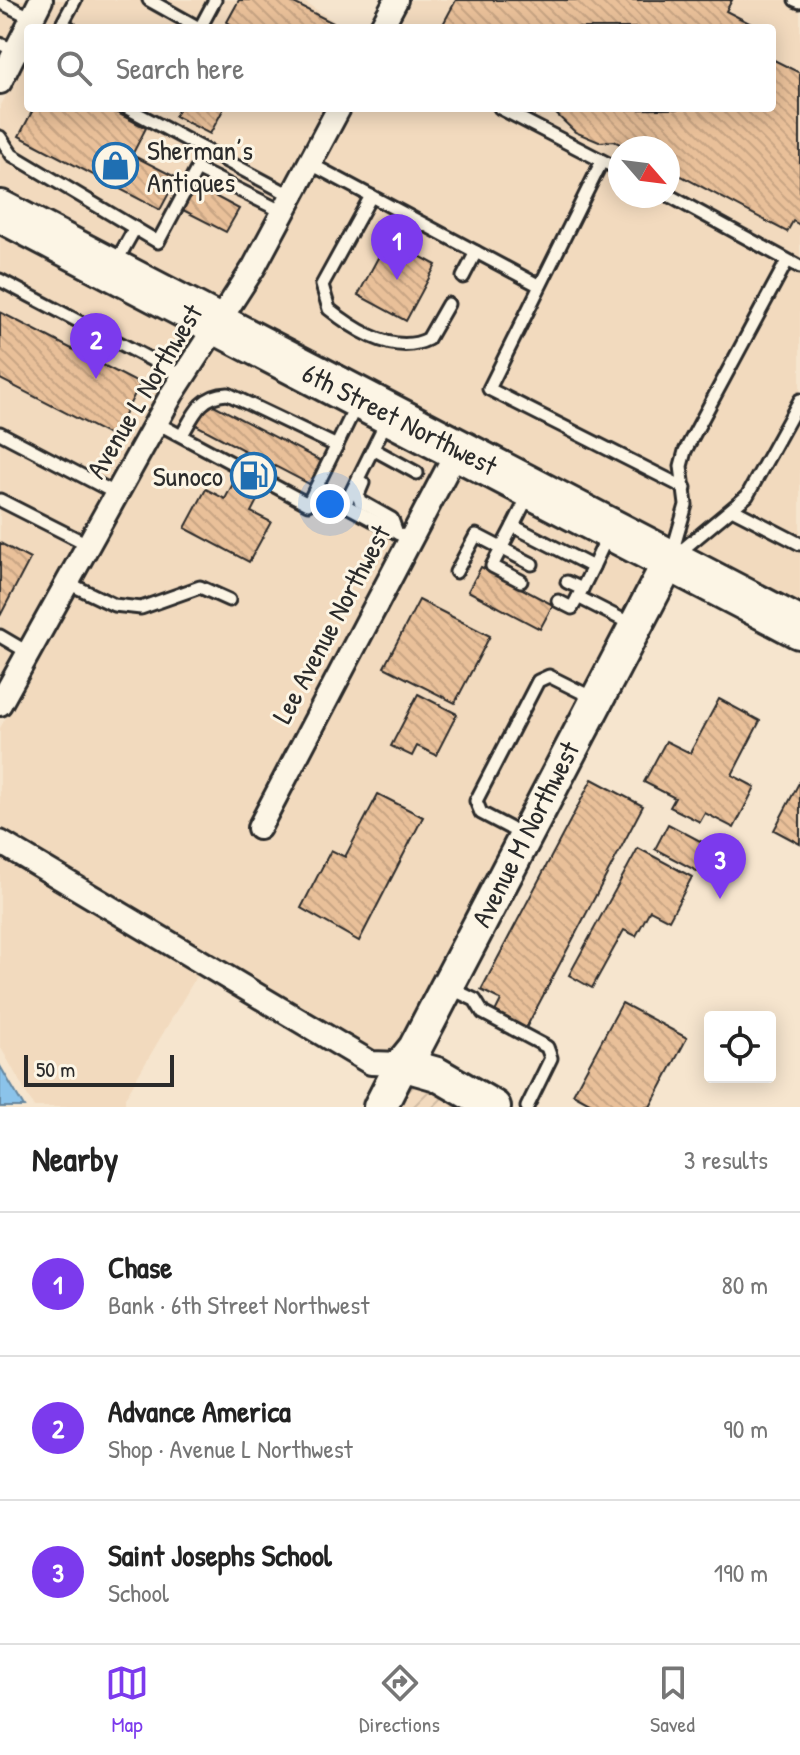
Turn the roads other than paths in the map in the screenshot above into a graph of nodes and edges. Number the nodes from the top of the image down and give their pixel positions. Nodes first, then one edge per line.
1 (75, 0) edge
2 (149, 0) edge
3 (215, 0) edge
4 (396, 0) edge
5 (0, 2) edge
6 (37, 9) edge
7 (67, 24) edge
8 (193, 24) edge
9 (202, 24) edge
10 (383, 24) edge
11 (24, 32) edge
12 (14, 50) edge
13 (0, 82) edge
14 (134, 112) edge
15 (337, 112) edge
16 (508, 112) edge
17 (0, 137) edge
18 (602, 161) junction
19 (309, 163) junction
20 (608, 164) edge
21 (371, 196) junction
22 (680, 202) edge
23 (288, 204) junction
24 (0, 211) edge
25 (135, 228) junction
26 (476, 252) junction
27 (787, 261) junction
28 (800, 267) edge
29 (112, 270) junction
30 (463, 277) dead end
31 (0, 280) edge
32 (538, 285) junction
33 (448, 304) dead end
34 (217, 325) junction
35 (184, 377) junction
36 (800, 400) edge
37 (375, 406) junction
38 (157, 423) junction
39 (0, 433) edge
40 (182, 435) junction
41 (337, 446) junction
42 (458, 449) junction
43 (372, 451) junction
44 (241, 468) dead end
45 (417, 473) dead end
46 (267, 482) dead end
47 (532, 488) junction
48 (685, 488) junction
49 (117, 494) junction
50 (0, 500) edge
51 (734, 510) junction
52 (513, 526) junction
53 (611, 529) junction
54 (403, 537) junction
55 (800, 544) edge
56 (89, 545) junction
57 (502, 548) junction
58 (670, 560) junction
59 (532, 564) dead end
60 (593, 567) junction
61 (456, 572) dead end
62 (521, 581) dead end
63 (567, 582) dead end
64 (68, 583) junction
65 (580, 593) junction
66 (229, 600) dead end
67 (558, 601) dead end
68 (635, 625) junction
69 (800, 628) edge
70 (0, 636) edge
71 (29, 653) junction
72 (596, 699) junction
73 (0, 704) edge
74 (259, 828) dead end
75 (525, 836) junction
76 (0, 842) edge
77 (446, 986) junction
78 (402, 1064) junction
79 (380, 1107) edge
80 (494, 1107) edge
81 (527, 1107) edge

1 - 7 lane
2 - 8 lane
3 - 9 lane
4 - 10 street
5 - 6 lane
11 - 12 street
12 - 13 street
14 - 23 lane
15 - 19 street, Avenue L Northwest
16 - 18 lane
17 - 25 lane
18 - 20 lane
18 - 32 lane
19 - 21 lane
19 - 23 street, Avenue L Northwest
21 - 26 lane
21 - 33 lane
22 - 27 lane
23 - 25 lane
23 - 34 street, Avenue L Northwest
24 - 29 highway, 6th Street Northwest
25 - 29 lane
26 - 30 lane
26 - 32 lane
27 - 28 lane
27 - 48 lane
29 - 34 highway, 6th Street Northwest
31 - 35 lane
32 - 48 lane
34 - 35 street, Avenue L Northwest
34 - 37 highway, 6th Street Northwest
35 - 38 street, Avenue L Northwest
36 - 51 lane
37 - 41 lane
37 - 42 highway, 6th Street Northwest
37 - 43 lane
38 - 40 lane
38 - 49 street, Avenue L Northwest
39 - 49 lane
40 - 41 lane
40 - 44 lane
41 - 46 lane
42 - 47 highway, 6th Street Northwest
42 - 54 street, Lee Avenue Northwest
43 - 45 lane
43 - 54 lane
47 - 52 lane
47 - 53 highway, 6th Street Northwest
48 - 58 lane
49 - 56 street, Avenue L Northwest
50 - 56 lane
51 - 55 lane
51 - 58 lane
52 - 57 lane
52 - 60 lane
53 - 58 highway, 6th Street Northwest
53 - 60 lane
54 - 74 street, Lee Avenue Northwest
56 - 64 street, Avenue L Northwest
57 - 59 lane
57 - 61 lane
57 - 62 lane
58 - 68 street, Avenue M Northwest
58 - 69 highway, 6th Street Northwest
60 - 65 lane
63 - 65 lane
64 - 66 lane
64 - 71 street, Avenue L Northwest
65 - 67 lane
65 - 68 lane
68 - 72 street, Avenue M Northwest
70 - 71 lane
71 - 73 street, Avenue L Northwest
72 - 75 street, Avenue M Northwest
72 - 75 lane
75 - 77 street, Avenue M Northwest
76 - 78 street
77 - 78 street, Avenue M Northwest
77 - 81 lane
78 - 79 street, Avenue M Northwest
78 - 80 street

